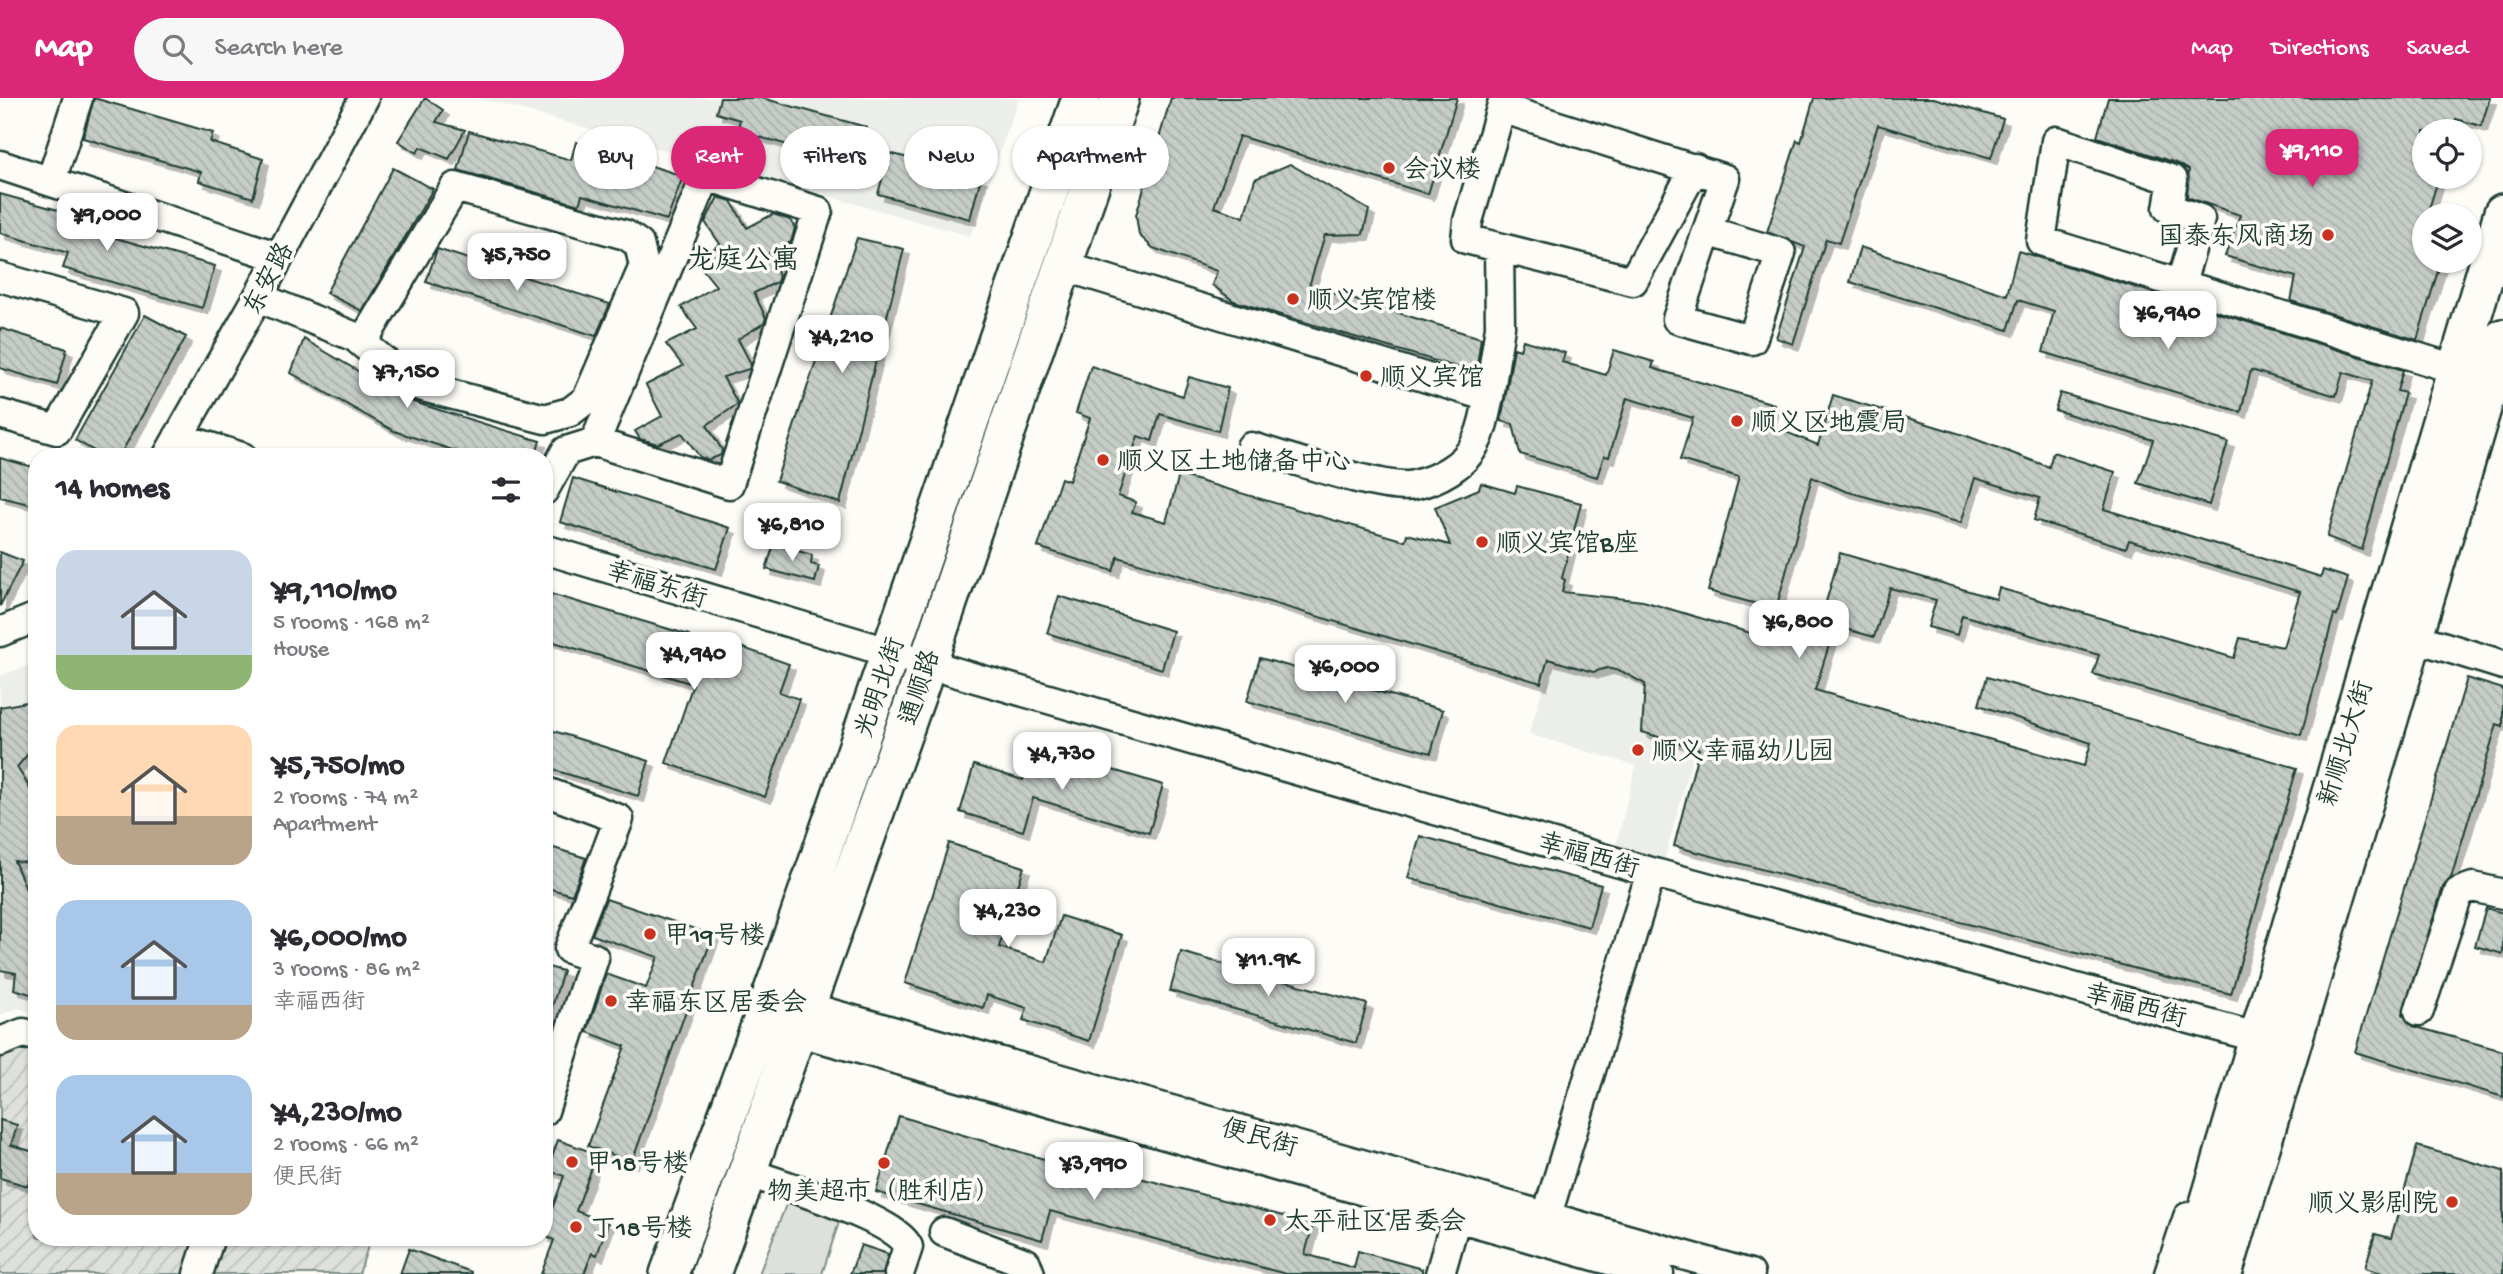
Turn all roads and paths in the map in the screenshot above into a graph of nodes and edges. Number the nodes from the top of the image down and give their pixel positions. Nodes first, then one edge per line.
1 (79, 98) edge
2 (364, 98) edge
3 (1081, 98) edge
4 (1120, 98) edge
5 (1503, 103) edge
6 (0, 164) edge
7 (1695, 168) junction
8 (51, 181) junction
9 (2503, 213) edge
10 (1707, 231) dead end
11 (1499, 247) junction
12 (279, 257) junction
13 (1063, 266) junction
14 (0, 278) edge
15 (2180, 284) junction
16 (258, 297) junction
17 (2503, 338) edge
18 (362, 343) junction
19 (2455, 369) junction
20 (1489, 397) junction
21 (0, 414) edge
22 (595, 442) junction
23 (173, 447) edge
24 (1251, 447) dead end
25 (553, 474) edge
26 (553, 552) edge
27 (28, 621) edge
28 (0, 632) edge
29 (2413, 637) junction
30 (891, 652) junction
31 (926, 663) junction
32 (2503, 665) edge
33 (553, 794) edge
34 (1651, 872) junction
35 (2503, 894) edge
36 (767, 1009) junction
37 (2419, 1011) dead end
38 (802, 1019) junction
39 (28, 1034) edge
40 (2274, 1041) junction
41 (0, 1042) edge
42 (553, 1083) edge
43 (749, 1173) junction
44 (2234, 1177) junction
45 (1456, 1217) junction
46 (1543, 1229) junction
47 (944, 1232) dead end
48 (207, 1246) edge
49 (198, 1274) edge
50 (669, 1274) edge
51 (711, 1274) edge
52 (899, 1274) edge
53 (1030, 1274) edge
54 (1440, 1274) edge
55 (1659, 1274) edge
56 (1750, 1274) edge
57 (2169, 1274) edge
58 (2188, 1274) edge
59 (2223, 1274) edge
60 (2232, 1274) edge

1 - 8 street
2 - 12 street, 东安路
3 - 30 main road, 光明北街
4 - 13 main road, 通顺路
5 - 7 street
5 - 11 street
6 - 8 street
7 - 10 street
7 - 11 street
8 - 12 street
9 - 19 main road, 新顺北大街
11 - 20 street
12 - 16 street, 东安路
13 - 20 street
13 - 31 main road, 通顺路
14 - 21 street
15 - 15 street
15 - 19 street
16 - 18 street
16 - 23 street, 东安路
17 - 29 main road, 新顺北大街
18 - 18 street
19 - 40 main road, 新顺北大街
20 - 24 street
22 - 22 street
22 - 25 street
26 - 30 street, 幸福东街
27 - 28 street
29 - 32 street
29 - 40 main road, 新顺北大街
30 - 31 street, 幸福西街
30 - 36 main road, 光明北街
31 - 34 street, 幸福西街
31 - 38 main road, 通顺路
33 - 42 street
34 - 40 street, 幸福西街
34 - 46 street
35 - 37 street
36 - 38 street, 便民街
36 - 50 main road, 光明北街
38 - 43 main road, 通顺路
38 - 45 street, 便民街
38 - 46 street, 便民街
39 - 41 street
40 - 44 main road, 新顺北大街
43 - 51 main road, 通顺路
43 - 52 street
44 - 57 street
44 - 58 main road, 新顺北大街
44 - 59 main road, 新顺北大街
44 - 60 street
45 - 46 street, 便民街
45 - 54 street
46 - 55 street, 便民街
46 - 56 street, 便民街
47 - 53 street
48 - 49 street

